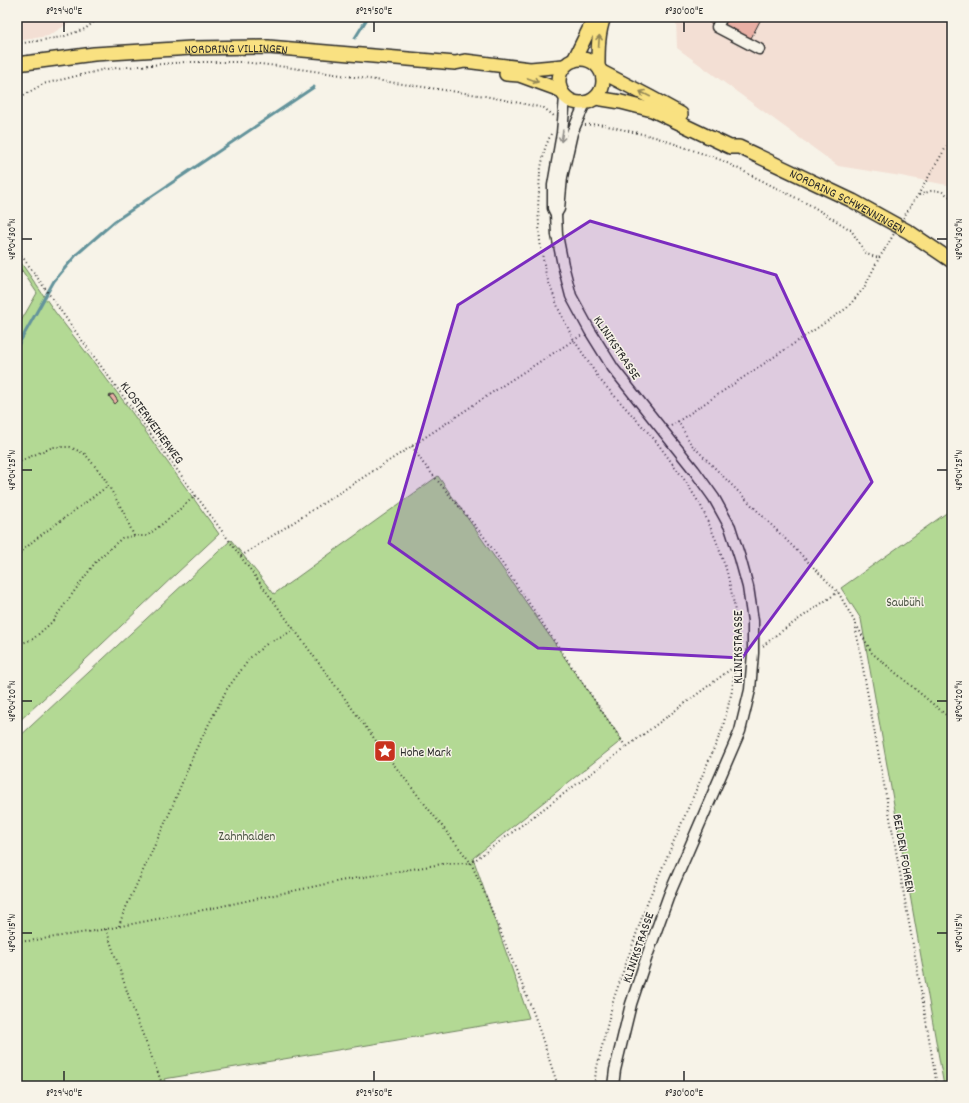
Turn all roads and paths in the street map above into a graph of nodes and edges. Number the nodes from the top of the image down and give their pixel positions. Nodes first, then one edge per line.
1 (100, 17) edge
2 (595, 17) edge
3 (604, 17) edge
4 (722, 17) edge
5 (17, 44) edge
6 (759, 49) dead end
7 (455, 62) junction
8 (569, 62) junction
9 (17, 64) edge
10 (600, 69) junction
11 (562, 94) junction
12 (17, 99) edge
13 (590, 100) junction
14 (557, 118) dead end
15 (581, 125) dead end
16 (952, 137) edge
17 (739, 147) junction
18 (918, 195) junction
19 (952, 198) edge
20 (556, 214) junction
21 (17, 249) edge
22 (879, 258) junction
23 (952, 261) edge
24 (572, 342) dead end
25 (655, 440) dead end
26 (412, 446) junction
27 (17, 463) edge
28 (108, 486) junction
29 (196, 495) junction
30 (134, 536) junction
31 (241, 556) junction
32 (17, 557) edge
33 (838, 592) junction
34 (855, 624) junction
35 (294, 629) junction
36 (776, 635) dead end
37 (17, 645) edge
38 (735, 666) junction
39 (952, 720) edge
40 (626, 747) junction
41 (471, 863) junction
42 (119, 926) junction
43 (106, 929) junction
44 (17, 942) edge
45 (163, 1086) edge
46 (558, 1086) edge
47 (594, 1086) edge
48 (613, 1086) edge
49 (937, 1086) edge

1 - 5 path
2 - 8 main road
10 -> 3 main road
4 - 6 street
7 - 8 main road, NORDRING VILLINGEN
7 - 9 main road, NORDRING VILLINGEN
7 -> 11 main road, NORDRING VILLINGEN
8 - 10 main road
8 - 11 main road
10 - 13 main road
17 -> 10 main road, NORDRING SCHWENNINGEN
11 - 13 main road
11 -> 20 street, KLINIKSTRASSE
12 - 14 path
13 - 17 main road, NORDRING SCHWENNINGEN
13 - 20 street, KLINIKSTRASSE
15 - 22 path
16 - 18 path
17 - 23 main road, NORDRING SCHWENNINGEN
18 - 19 path
18 - 22 path, bridge
20 - 48 street, KLINIKSTRASSE
21 - 29 path, KLOSTERWEIHERWEG
22 - 33 path
24 - 26 path
25 - 38 path
26 - 31 path
26 - 40 path
27 - 28 path
28 - 30 path
28 - 32 path
29 - 30 path
29 - 31 path, KLOSTERWEIHERWEG
30 - 37 path
31 - 35 path, KLOSTERWEIHERWEG
33 - 34 path
33 - 36 path
34 - 39 path
34 - 49 path, BEI DEN FOHREN
35 - 41 path, KLOSTERWEIHERWEG
35 - 42 path
38 - 40 path
38 - 47 path
40 - 41 path
41 - 42 path
41 - 46 path, KLOSTERWEIHERWEG
42 - 43 path
43 - 44 path
43 - 45 path

